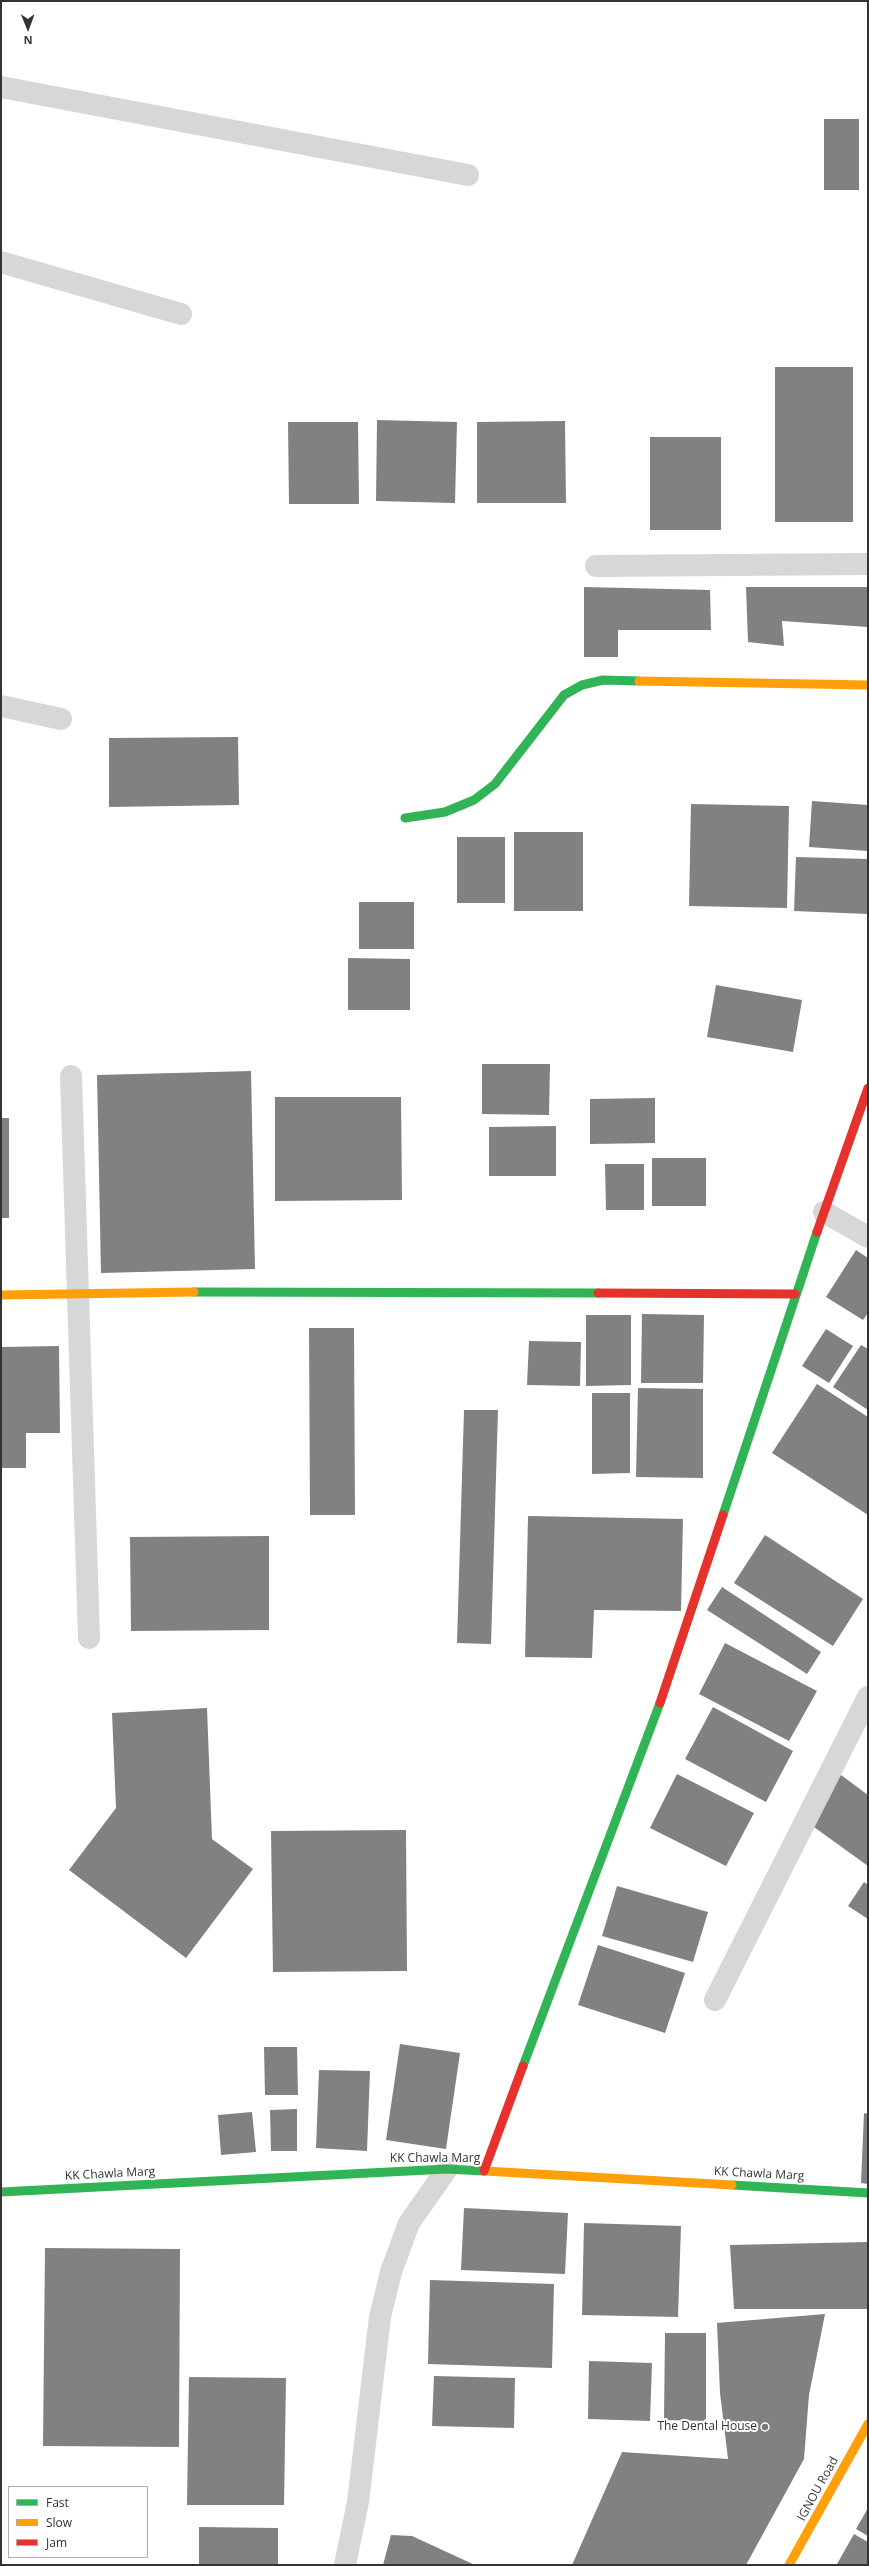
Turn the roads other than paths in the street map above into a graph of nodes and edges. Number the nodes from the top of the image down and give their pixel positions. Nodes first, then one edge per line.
1 (1, 87) edge
2 (468, 176) dead end
3 (1, 262) edge
4 (181, 314) dead end
5 (868, 564) edge
6 (596, 566) dead end
7 (868, 685) edge
8 (1, 706) edge
9 (61, 719) dead end
10 (405, 818) dead end
11 (71, 1076) dead end
12 (868, 1088) edge
13 (824, 1212) junction
14 (868, 1237) edge
15 (76, 1292) junction
16 (795, 1294) junction
17 (1, 1295) edge
18 (89, 1638) dead end
19 (868, 1697) edge
20 (715, 2000) dead end
21 (446, 2169) junction
22 (484, 2171) junction
23 (1, 2192) edge
24 (868, 2193) edge
25 (868, 2424) edge
26 (346, 2565) edge
27 (789, 2565) edge

1 - 2 street
3 - 4 street
5 - 6 street
7 - 10 street
8 - 9 street
11 - 15 street
12 - 13 street
13 - 14 street
13 - 16 street
15 - 16 street
15 - 17 street
15 - 18 street
16 - 22 street
19 - 20 street
21 - 22 street, KK Chawla Marg
21 - 23 street, KK Chawla Marg
21 - 26 street
22 - 24 street, KK Chawla Marg
25 - 27 street, IGNOU Road

